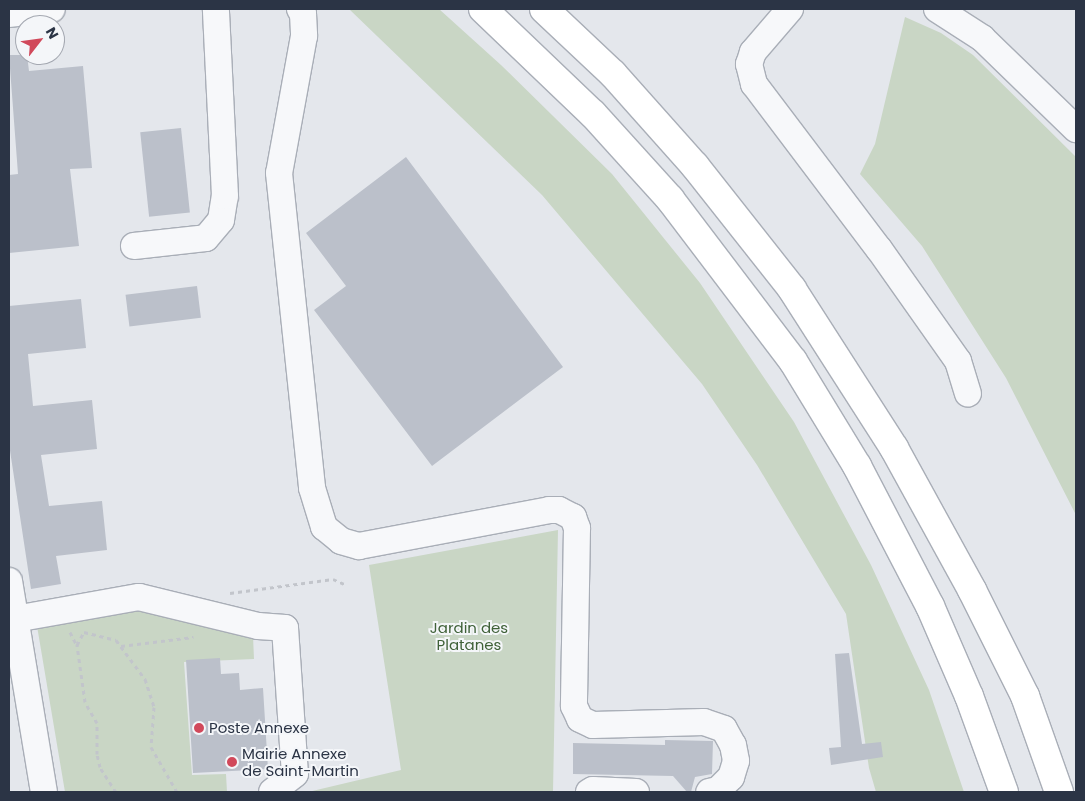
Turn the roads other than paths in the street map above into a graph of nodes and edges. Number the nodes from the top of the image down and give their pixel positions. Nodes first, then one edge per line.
1 (52, 9) edge
2 (216, 9) edge
3 (300, 9) edge
4 (483, 9) edge
5 (544, 9) edge
6 (790, 9) edge
7 (937, 9) edge
8 (9, 14) edge
9 (1076, 129) edge
10 (134, 246) dead end
11 (968, 393) dead end
12 (9, 581) edge
13 (15, 619) junction
14 (44, 792) edge
15 (272, 792) edge
16 (589, 792) edge
17 (636, 792) edge
18 (709, 792) edge
19 (1004, 792) edge
20 (1059, 792) edge

1 - 8 street
2 - 10 street
3 - 18 street
4 - 19 highway
5 - 20 highway
6 - 11 street
7 - 9 street
12 - 13 street
13 - 14 street
13 - 15 street
16 - 17 street

